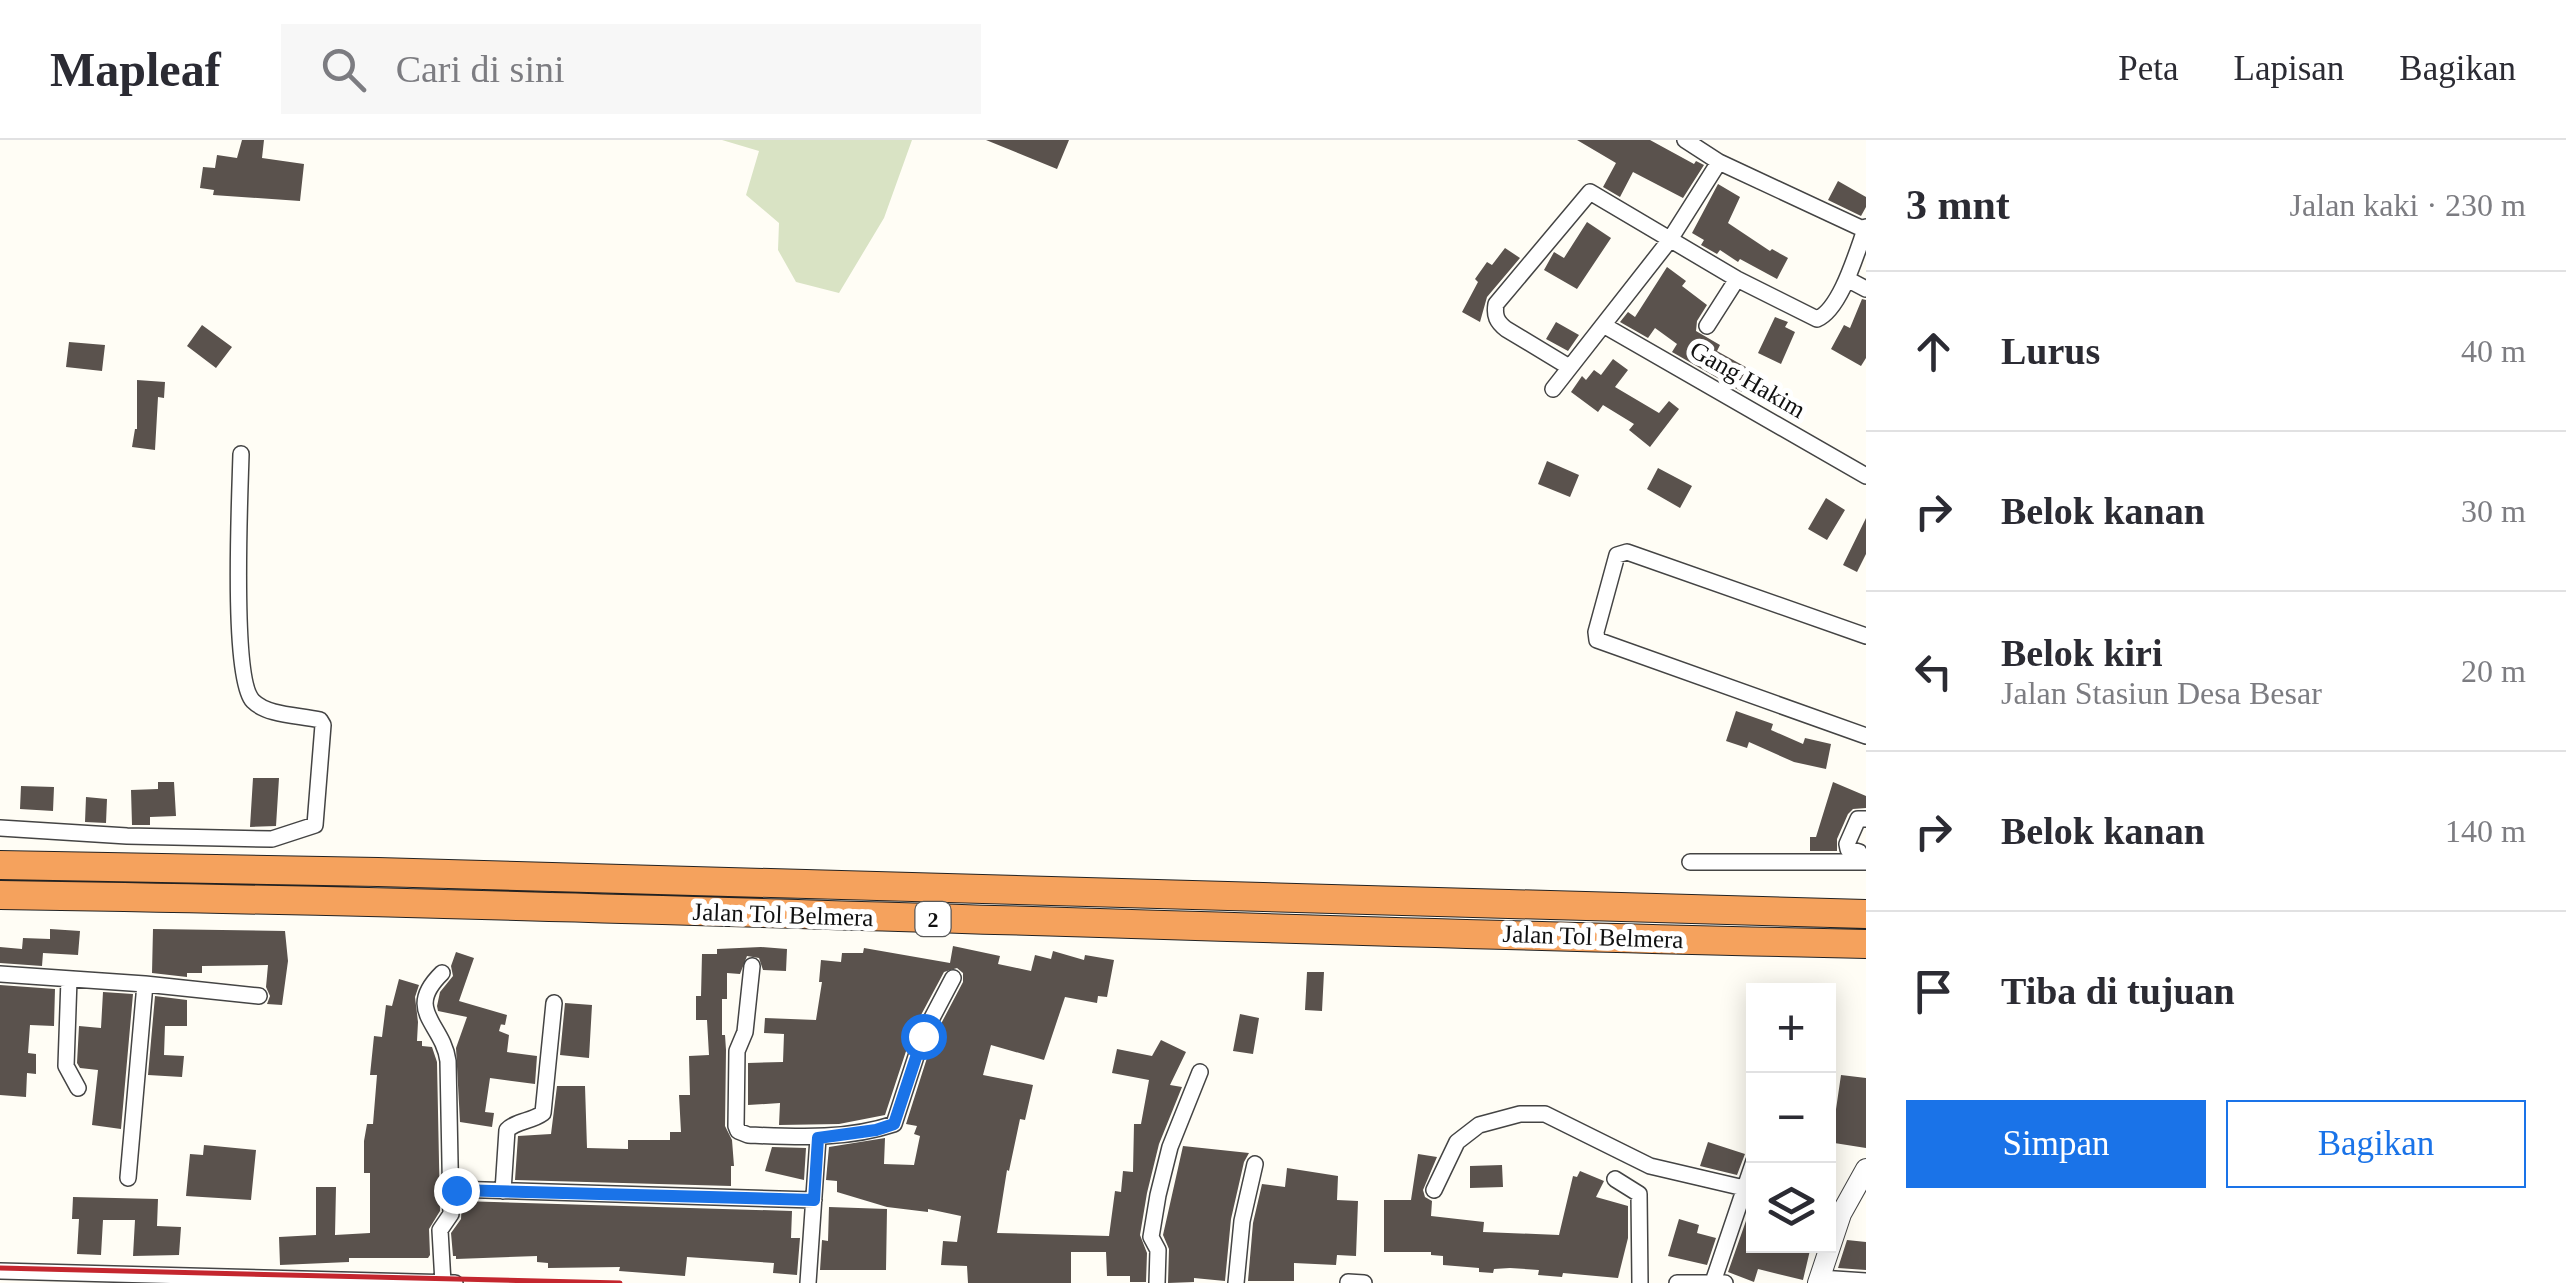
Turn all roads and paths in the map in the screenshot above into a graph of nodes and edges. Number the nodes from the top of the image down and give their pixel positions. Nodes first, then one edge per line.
1 (1684, 140) edge
2 (1719, 162) junction
3 (1865, 228) edge
4 (1669, 241) junction
5 (1737, 279) junction
6 (1846, 279) junction
7 (1866, 289) edge
8 (1604, 326) junction
9 (1707, 326) dead end
10 (1569, 368) junction
11 (1553, 390) dead end
12 (240, 454) dead end
13 (1866, 476) edge
14 (1866, 636) edge
15 (1866, 736) edge
16 (1866, 819) edge
17 (0, 828) edge
18 (1690, 862) dead end
19 (1862, 862) edge
20 (0, 866) edge
21 (0, 895) edge
22 (1866, 914) edge
23 (1866, 944) edge
24 (752, 966) dead end
25 (442, 973) dead end
26 (0, 974) edge
27 (953, 978) dead end
28 (69, 979) junction
29 (145, 984) junction
30 (260, 996) dead end
31 (554, 1003) dead end
32 (1200, 1072) dead end
33 (78, 1088) dead end
34 (818, 1138) junction
35 (1753, 1163) edge
36 (1255, 1164) dead end
37 (1866, 1169) edge
38 (128, 1178) dead end
39 (1615, 1179) dead end
40 (1744, 1188) junction
41 (451, 1190) junction
42 (1434, 1190) dead end
43 (503, 1191) junction
44 (814, 1200) junction
45 (0, 1272) edge
46 (1819, 1281) edge
47 (1866, 1281) edge
48 (1348, 1282) edge
49 (1713, 1282) edge
50 (444, 1283) edge
51 (455, 1283) edge
52 (808, 1283) edge
53 (1157, 1283) edge
54 (1236, 1283) edge
55 (1364, 1283) edge
56 (1640, 1283) edge
57 (1677, 1283) edge
58 (1725, 1283) edge

1 - 2 street
2 - 3 street
2 - 4 street
3 - 6 street
4 - 5 street
4 - 8 street
4 - 10 street
5 - 6 street
5 - 9 street
6 - 7 street
8 - 10 street
8 - 13 street, Gang Hakim
10 - 11 street
12 - 17 street
14 - 15 street
16 - 19 street
18 - 19 street
20 - 22 highway, Jalan Tol Belmera / 2
21 - 23 highway, Jalan Tol Belmera / 2
24 - 34 street
25 - 41 street
26 - 28 street
27 - 34 street
28 - 29 street
28 - 33 street
29 - 30 street
29 - 38 street
31 - 43 street
32 - 53 street
34 - 44 street
35 - 40 street
36 - 54 street
37 - 46 street
39 - 56 street
40 - 42 street
40 - 49 street
41 - 43 street
41 - 50 street
43 - 44 street
44 - 52 street
45 - 50 street
46 - 47 street
48 - 55 street
49 - 57 street
49 - 58 street
50 - 51 street

